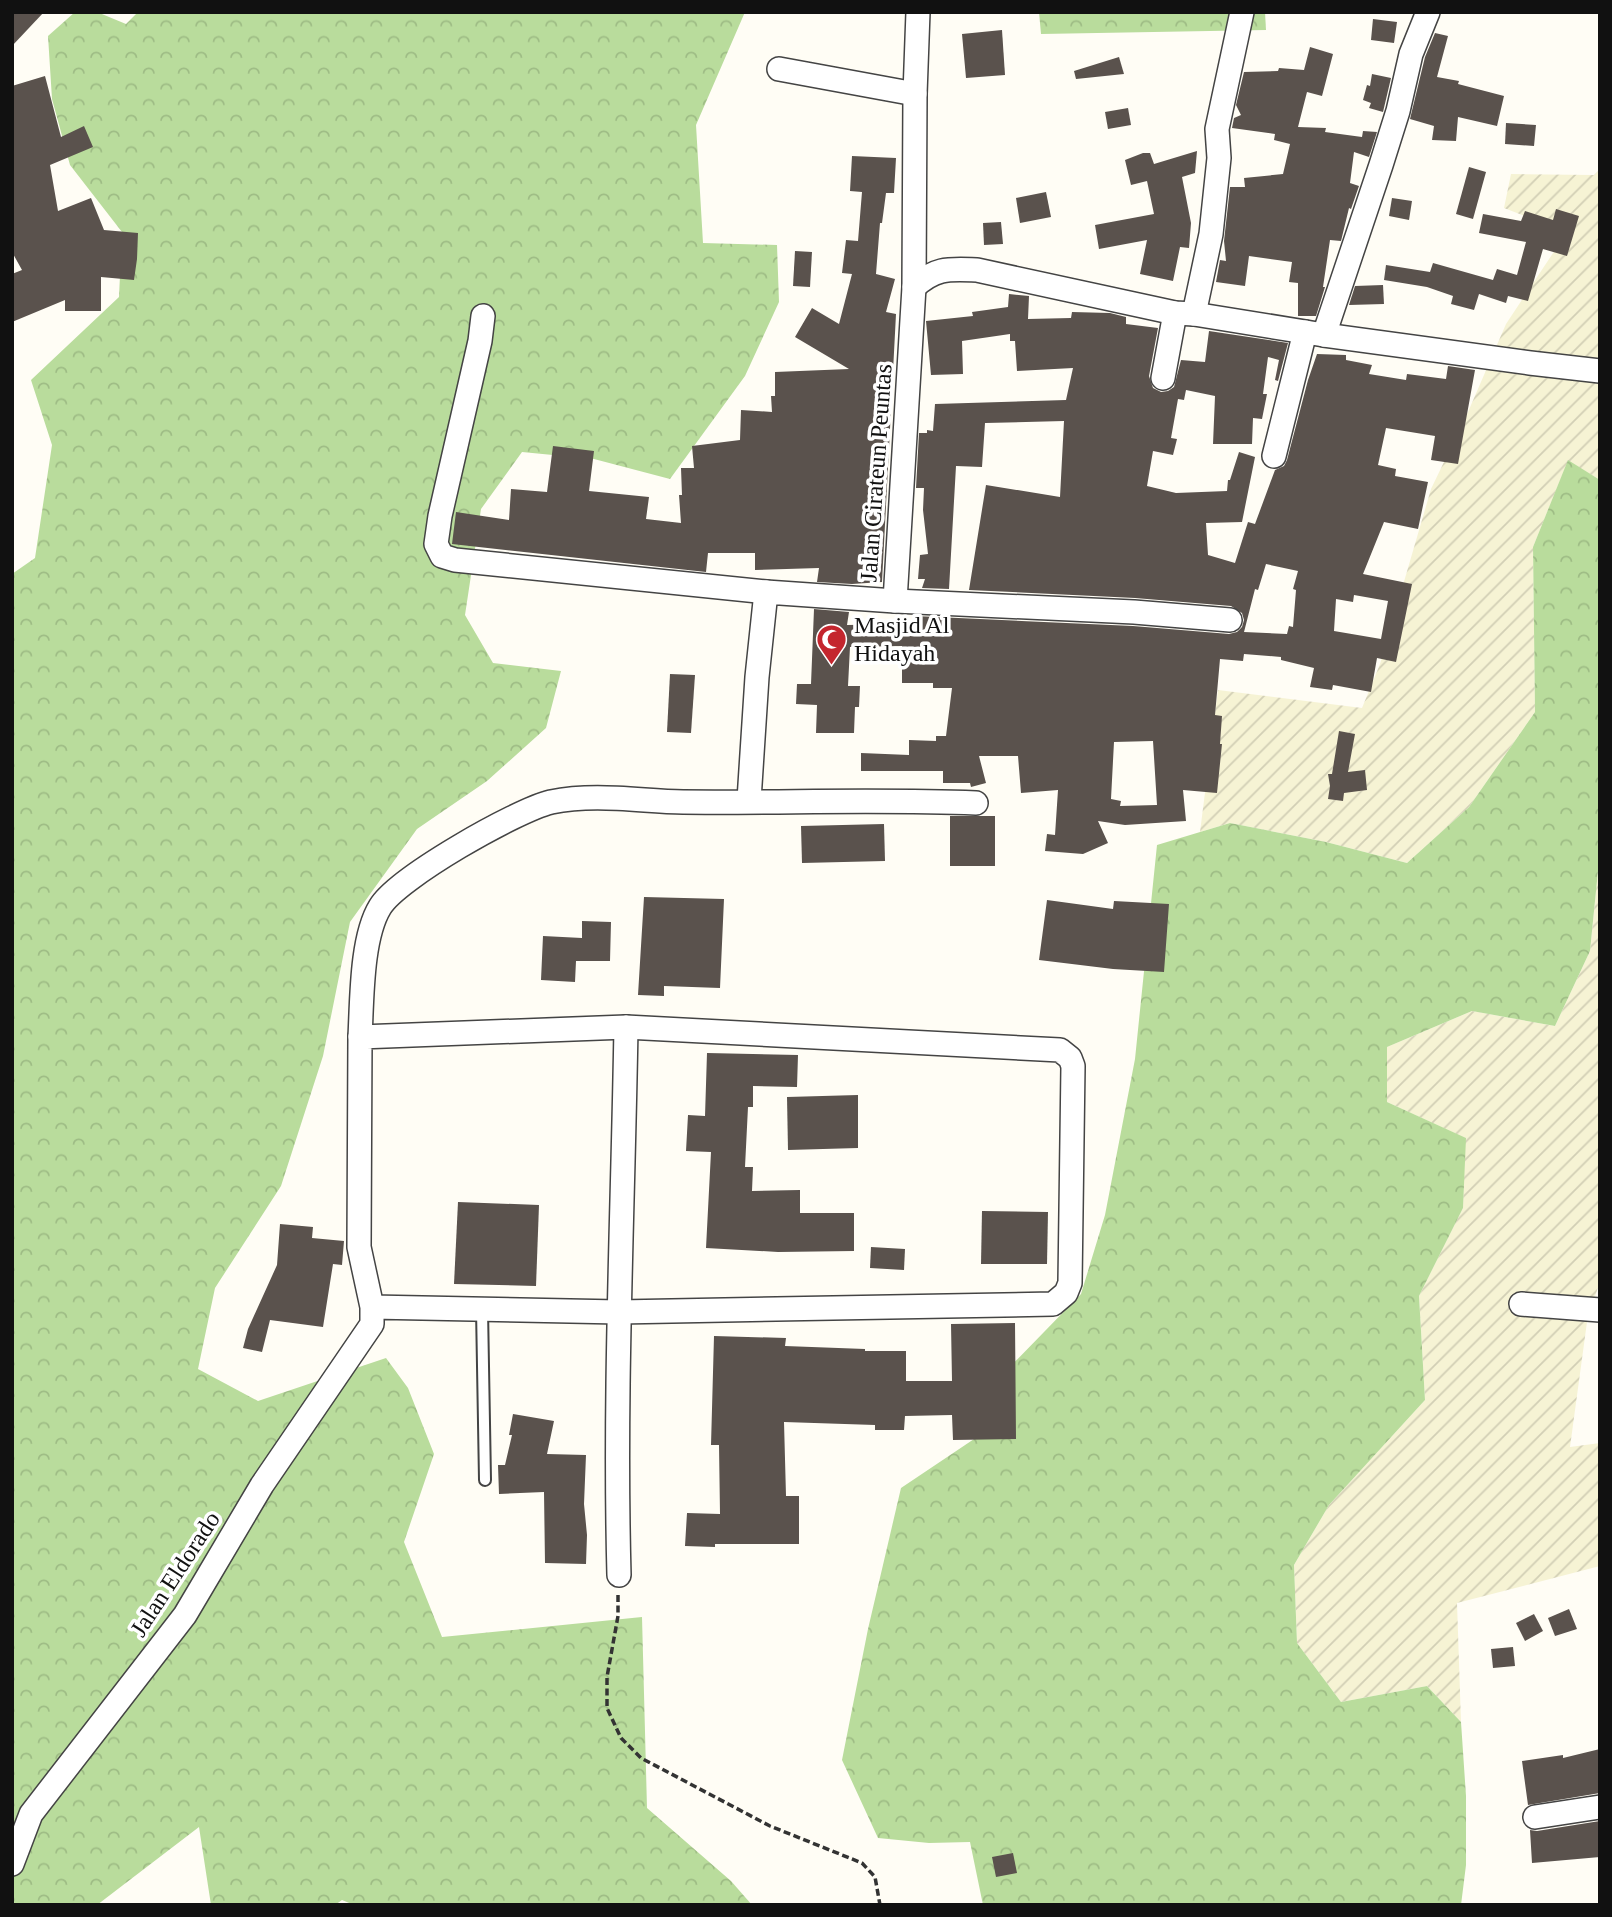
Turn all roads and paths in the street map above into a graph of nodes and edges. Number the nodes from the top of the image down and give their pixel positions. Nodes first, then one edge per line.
1 (918, 12) edge
2 (1241, 12) edge
3 (1428, 12) edge
4 (779, 69) dead end
5 (915, 94) junction
6 (914, 286) junction
7 (1185, 314) junction
8 (483, 316) dead end
9 (1315, 333) junction
10 (1600, 371) edge
11 (1163, 378) dead end
12 (1275, 456) dead end
13 (766, 592) junction
14 (895, 601) junction
15 (1230, 620) dead end
16 (749, 800) junction
17 (976, 803) dead end
18 (626, 1027) junction
19 (360, 1037) junction
20 (1521, 1304) dead end
21 (372, 1307) junction
22 (482, 1309) junction
23 (1600, 1310) edge
24 (619, 1312) junction
25 (485, 1480) dead end
26 (619, 1575) joint
27 (1600, 1807) edge
28 (1535, 1817) dead end
29 (12, 1864) edge
30 (880, 1905) edge

1 - 5 street, Jalan Cirateun Peuntas
2 - 7 street
3 - 9 street
4 - 5 street
5 - 6 street, Jalan Cirateun Peuntas
6 - 7 street
6 - 14 street, Jalan Cirateun Peuntas
7 - 9 street
7 - 11 street
8 - 13 street
9 - 10 street
9 - 12 street
13 - 14 street
13 - 16 street
14 - 15 street, Jalan Cirateun Peuntas
16 - 17 street
16 - 19 street
18 - 19 street
18 - 24 street
18 - 24 street
19 - 21 street
20 - 23 street
21 - 22 street
21 - 29 street, Jalan Eldorado
22 - 24 street
22 - 25 lane
24 - 26 street
26 - 30 path
27 - 28 street

